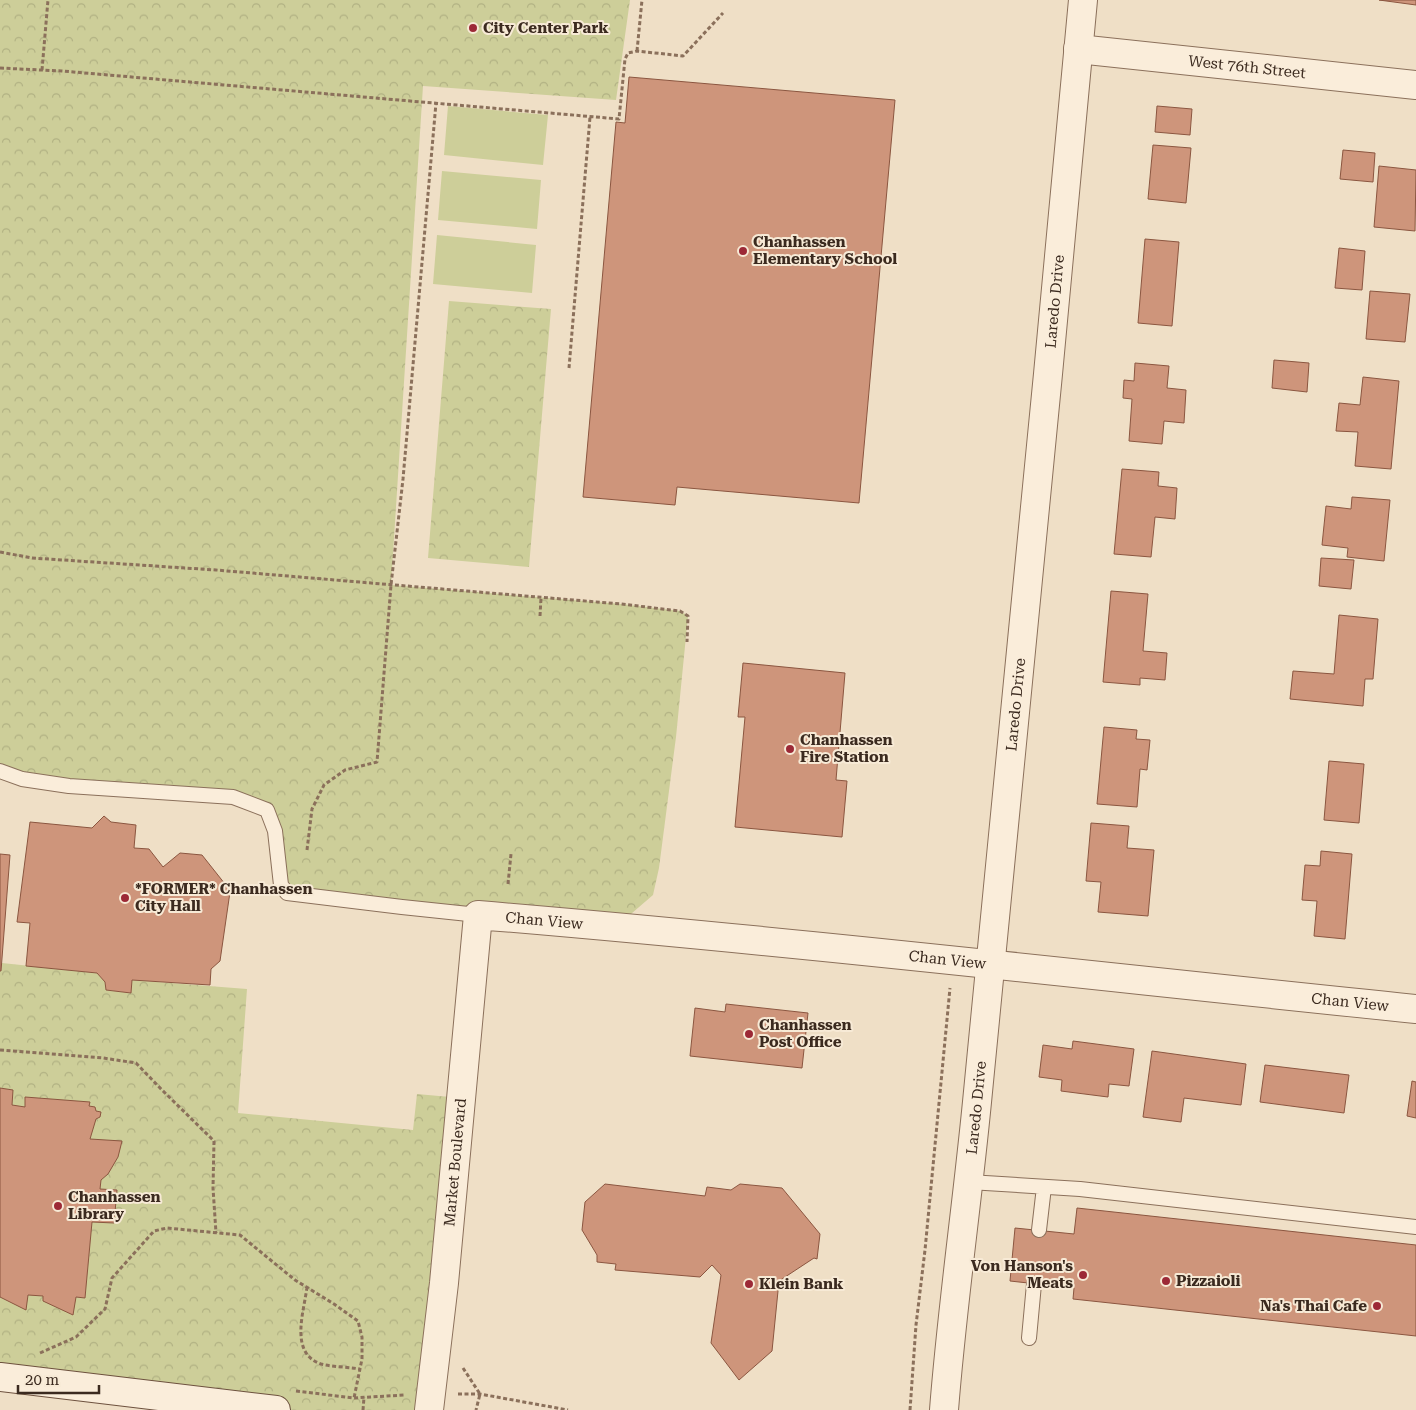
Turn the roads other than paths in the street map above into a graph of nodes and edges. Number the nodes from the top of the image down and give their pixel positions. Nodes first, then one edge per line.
1 (1083, 0) edge
2 (1078, 49) junction
3 (1416, 85) edge
4 (0, 770) edge
5 (478, 914) junction
6 (990, 965) junction
7 (1416, 1009) edge
8 (969, 1182) junction
9 (1044, 1186) junction
10 (1416, 1227) edge
11 (1039, 1230) dead end
12 (1034, 1284) dead end
13 (1029, 1338) dead end
14 (0, 1377) edge
15 (276, 1410) edge
16 (429, 1410) edge
17 (944, 1410) edge

1 - 2 street, Laredo Drive
2 - 3 street, West 76th Street
2 - 6 street, Laredo Drive
4 - 5 lane
5 - 6 street, Chan View
5 - 16 street, Market Boulevard
6 - 7 street, Chan View
6 - 8 street, Laredo Drive
8 - 9 lane
8 - 17 street, Laredo Drive
9 - 10 lane
9 - 11 lane
12 - 13 lane
14 - 15 street

